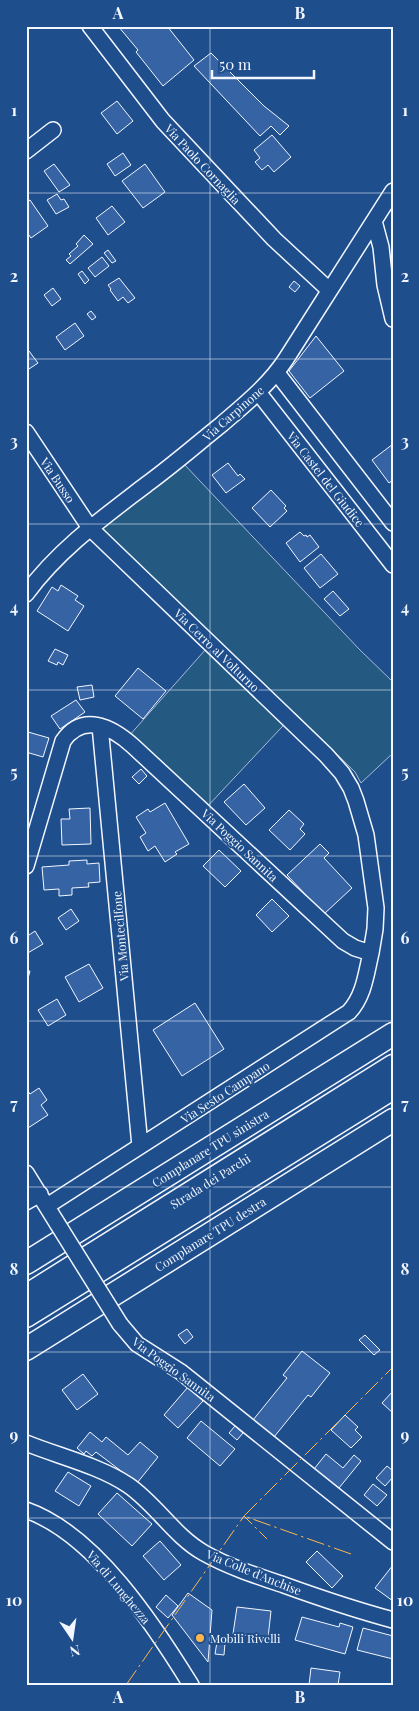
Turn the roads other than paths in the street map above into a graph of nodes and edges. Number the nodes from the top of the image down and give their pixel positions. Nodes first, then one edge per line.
1 (90, 26) edge
2 (53, 130) dead end
3 (26, 151) edge
4 (393, 191) edge
5 (374, 221) junction
6 (329, 290) junction
7 (393, 319) edge
8 (277, 373) junction
9 (258, 392) junction
10 (26, 432) edge
11 (393, 523) edge
12 (90, 528) junction
13 (393, 565) edge
14 (26, 594) edge
15 (100, 726) junction
16 (26, 866) edge
17 (370, 953) junction
18 (393, 1034) edge
19 (393, 1066) edge
20 (393, 1088) edge
21 (393, 1120) edge
22 (140, 1146) junction
23 (26, 1173) edge
24 (43, 1200) junction
25 (26, 1202) edge
26 (26, 1263) edge
27 (26, 1296) edge
28 (26, 1316) edge
29 (26, 1349) edge
30 (26, 1443) edge
31 (26, 1510) edge
32 (393, 1542) edge
33 (393, 1620) edge
34 (191, 1685) edge

1 - 6 street, Via Paolo Cornaglia
2 - 3 street
4 - 5 street, Via Carpinone
5 - 6 street, Via Carpinone
5 - 7 street
6 - 8 street, Via Carpinone
8 - 9 street, Via Carpinone
8 - 11 street, Via Castel del Giudice
9 - 12 street, Via Carpinone
9 - 13 street, Via Castel del Giudice
10 - 12 street, Via Busso
12 - 14 street, Via Carpinone
12 - 17 street, Via Cerro al Volturno
15 - 16 street
15 - 17 street, Via Poggio Sannita
15 - 22 street, Via Montecilfone
17 - 22 street, Via Sesto Campano
18 - 26 highway, Complanare TPU sinistra
19 - 27 highway, Strada dei Parchi
20 - 28 highway, Strada dei Parchi
21 - 29 highway, Complanare TPU destra
22 - 24 street, Via Sesto Campano
23 - 24 street, Via Poggio Sannita
24 - 25 street, Via Sesto Campano
24 - 32 street, Via Poggio Sannita, bridge
30 - 33 street, Via Colle d'Anchise
31 - 34 street, Via di Lunghezza

